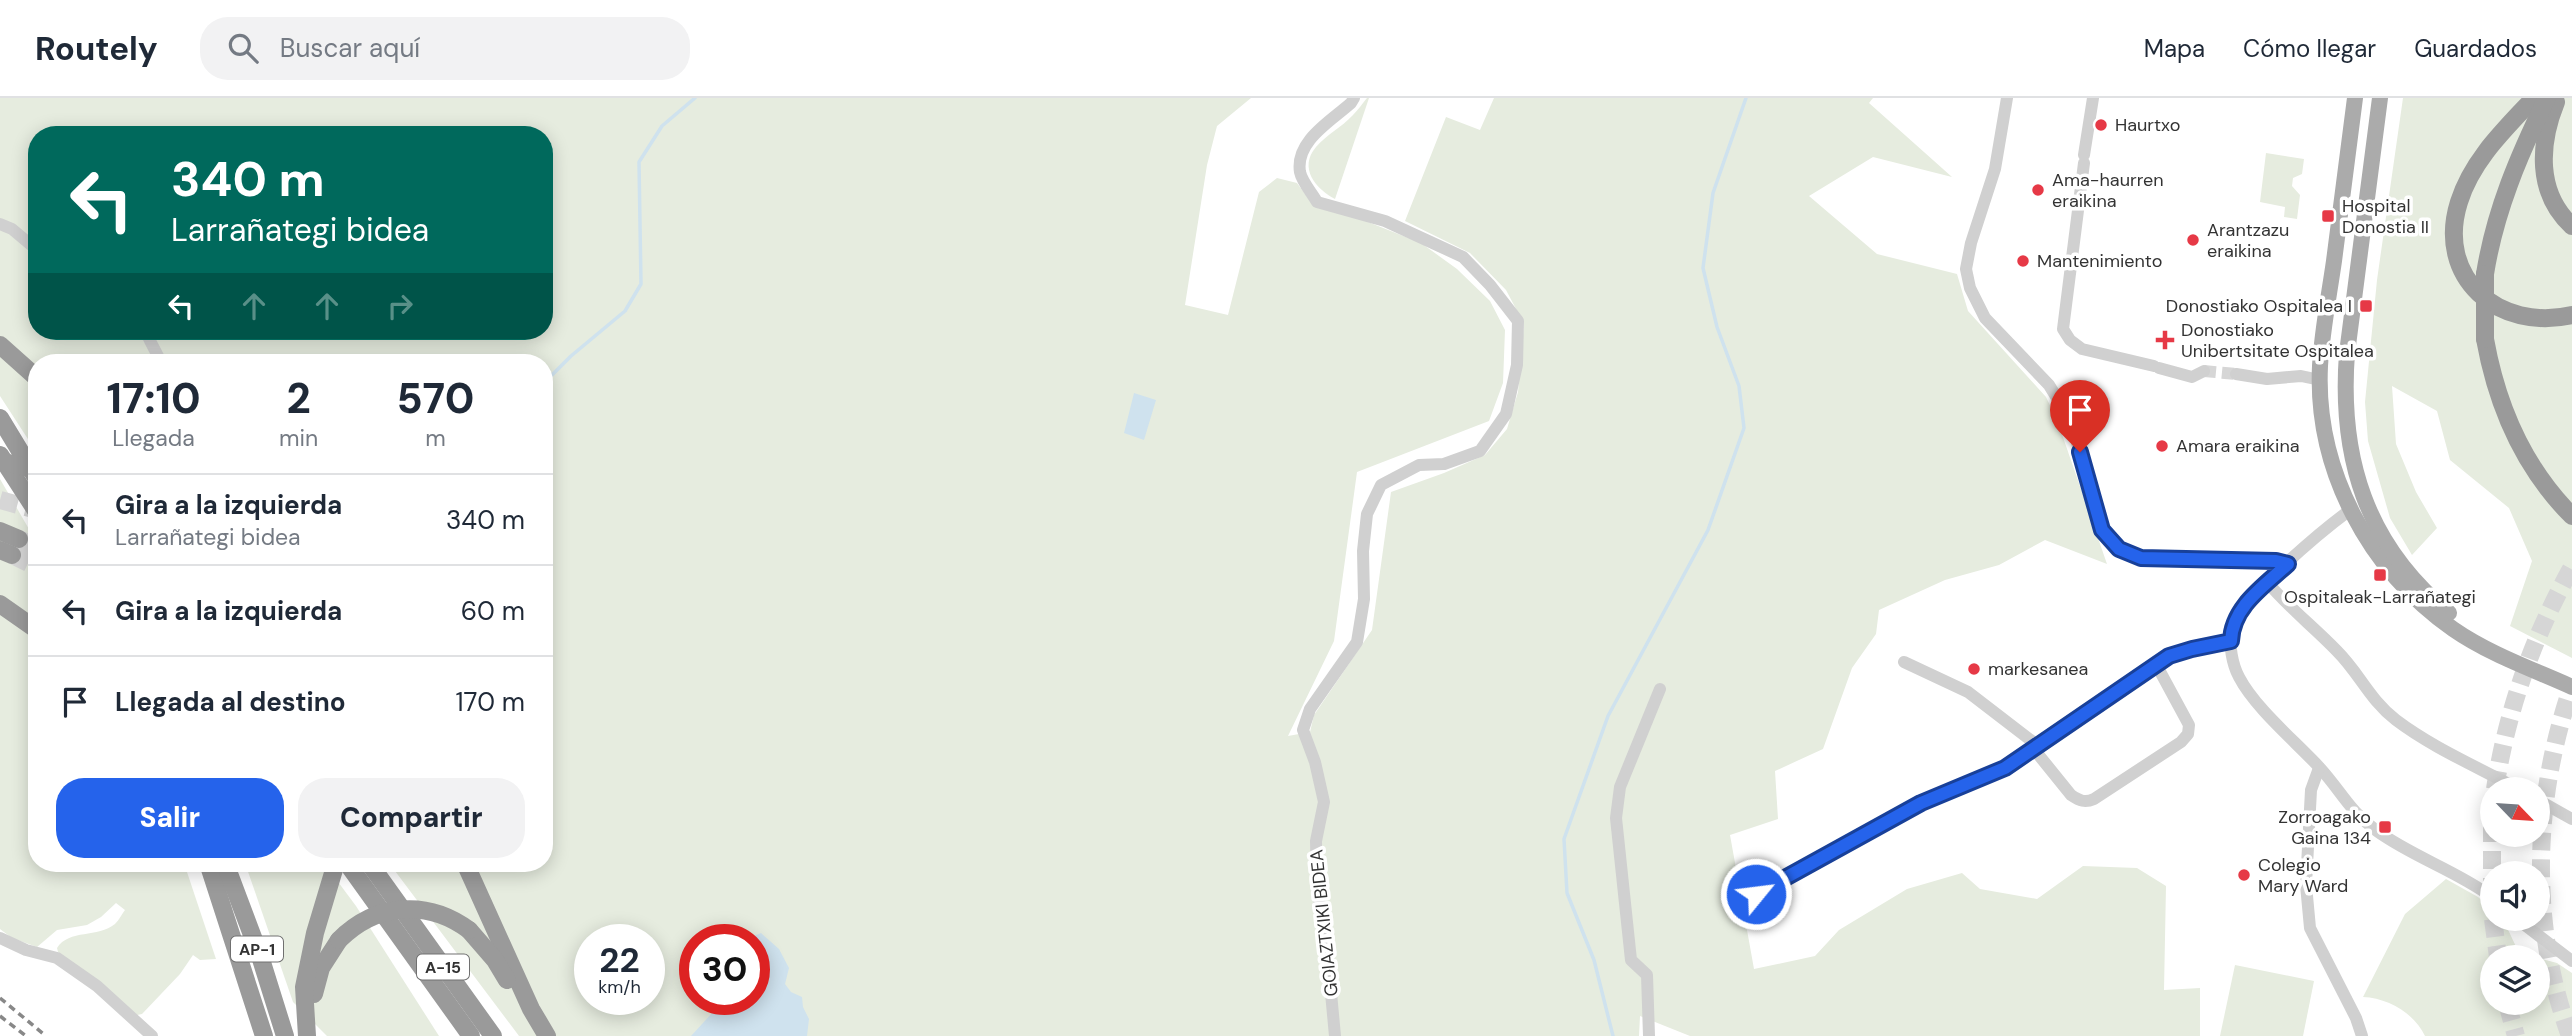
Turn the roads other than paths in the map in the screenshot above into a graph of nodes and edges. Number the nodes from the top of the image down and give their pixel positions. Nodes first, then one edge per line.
1 (1354, 98) edge
2 (2007, 98) edge
3 (2093, 98) edge
4 (2355, 98) edge
5 (2380, 98) edge
6 (2534, 98) edge
7 (2554, 99) edge
8 (0, 224) edge
9 (2572, 226) edge
10 (28, 242) edge
11 (2572, 315) edge
12 (0, 345) edge
13 (28, 370) edge
14 (2198, 374) tunnel mouth
15 (2236, 374) tunnel mouth
16 (2320, 380) junction
17 (2347, 398) junction
18 (0, 418) edge
19 (2329, 453) junction
20 (0, 455) edge
21 (0, 461) edge
22 (2354, 463) junction
23 (28, 464) edge
24 (28, 468) edge
25 (2358, 482) junction
26 (28, 498) edge
27 (2350, 510) junction
28 (2567, 511) edge
29 (0, 531) edge
30 (10, 548) tunnel mouth
31 (2393, 555) junction
32 (2288, 564) junction
33 (2268, 583) junction
34 (0, 604) edge
35 (28, 624) edge
36 (2231, 641) junction
37 (1904, 662) dead end
38 (2156, 664) junction
39 (2572, 676) edge
40 (2572, 687) edge
41 (1660, 689) dead end
42 (2035, 747) junction
43 (2319, 768) junction
44 (2496, 777) edge
45 (2550, 807) edge
46 (2572, 819) edge
47 (203, 872) edge
48 (211, 872) edge
49 (228, 872) edge
50 (334, 872) edge
51 (353, 872) edge
52 (375, 872) edge
53 (469, 872) edge
54 (2480, 890) edge
55 (1756, 894) dead end
56 (230, 928) junction
57 (2533, 931) edge
58 (0, 937) edge
59 (2572, 961) edge
60 (531, 1009) junction
61 (478, 1016) junction
62 (152, 1036) edge
63 (264, 1036) edge
64 (285, 1036) edge
65 (307, 1036) edge
66 (314, 1036) edge
67 (471, 1036) edge
68 (493, 1036) edge
69 (503, 1036) edge
70 (547, 1036) edge
71 (1335, 1036) edge
72 (1649, 1036) edge
73 (2362, 1036) edge

1 - 71 street, GOIAZTXIKI BIDEA
2 - 32 street
3 - 14 street
4 - 16 main road
5 - 17 main road
6 - 11 highway
7 - 9 highway
7 - 28 highway, bridge
8 - 10 street
12 - 13 highway
15 - 16 street
16 - 17 main road
16 - 19 main road
17 - 22 main road
18 - 23 highway
19 - 22 main road
19 - 27 main road
20 - 26 highway, bridge
21 - 24 highway, bridge
22 - 25 main road
25 - 27 main road
25 - 31 main road
27 - 31 main road
27 - 32 street
27 - 40 main road
29 - 30 highway
31 - 39 main road
32 - 33 street
33 - 36 street
33 - 44 street
34 - 35 highway
36 - 38 street
36 - 43 street
37 - 42 street
38 - 42 street
38 - 42 street
41 - 72 street
42 - 55 street
43 - 54 street
43 - 73 street
45 - 46 street
47 - 56 highway
48 - 56 highway, AP-1
49 - 64 highway, AP-1
50 - 65 highway
51 - 67 highway, A-15
52 - 61 highway, A-15
53 - 60 highway
56 - 63 highway, AP-1
57 - 59 street
58 - 62 street
60 - 66 highway, bridge
60 - 70 highway
61 - 68 highway
61 - 69 highway

